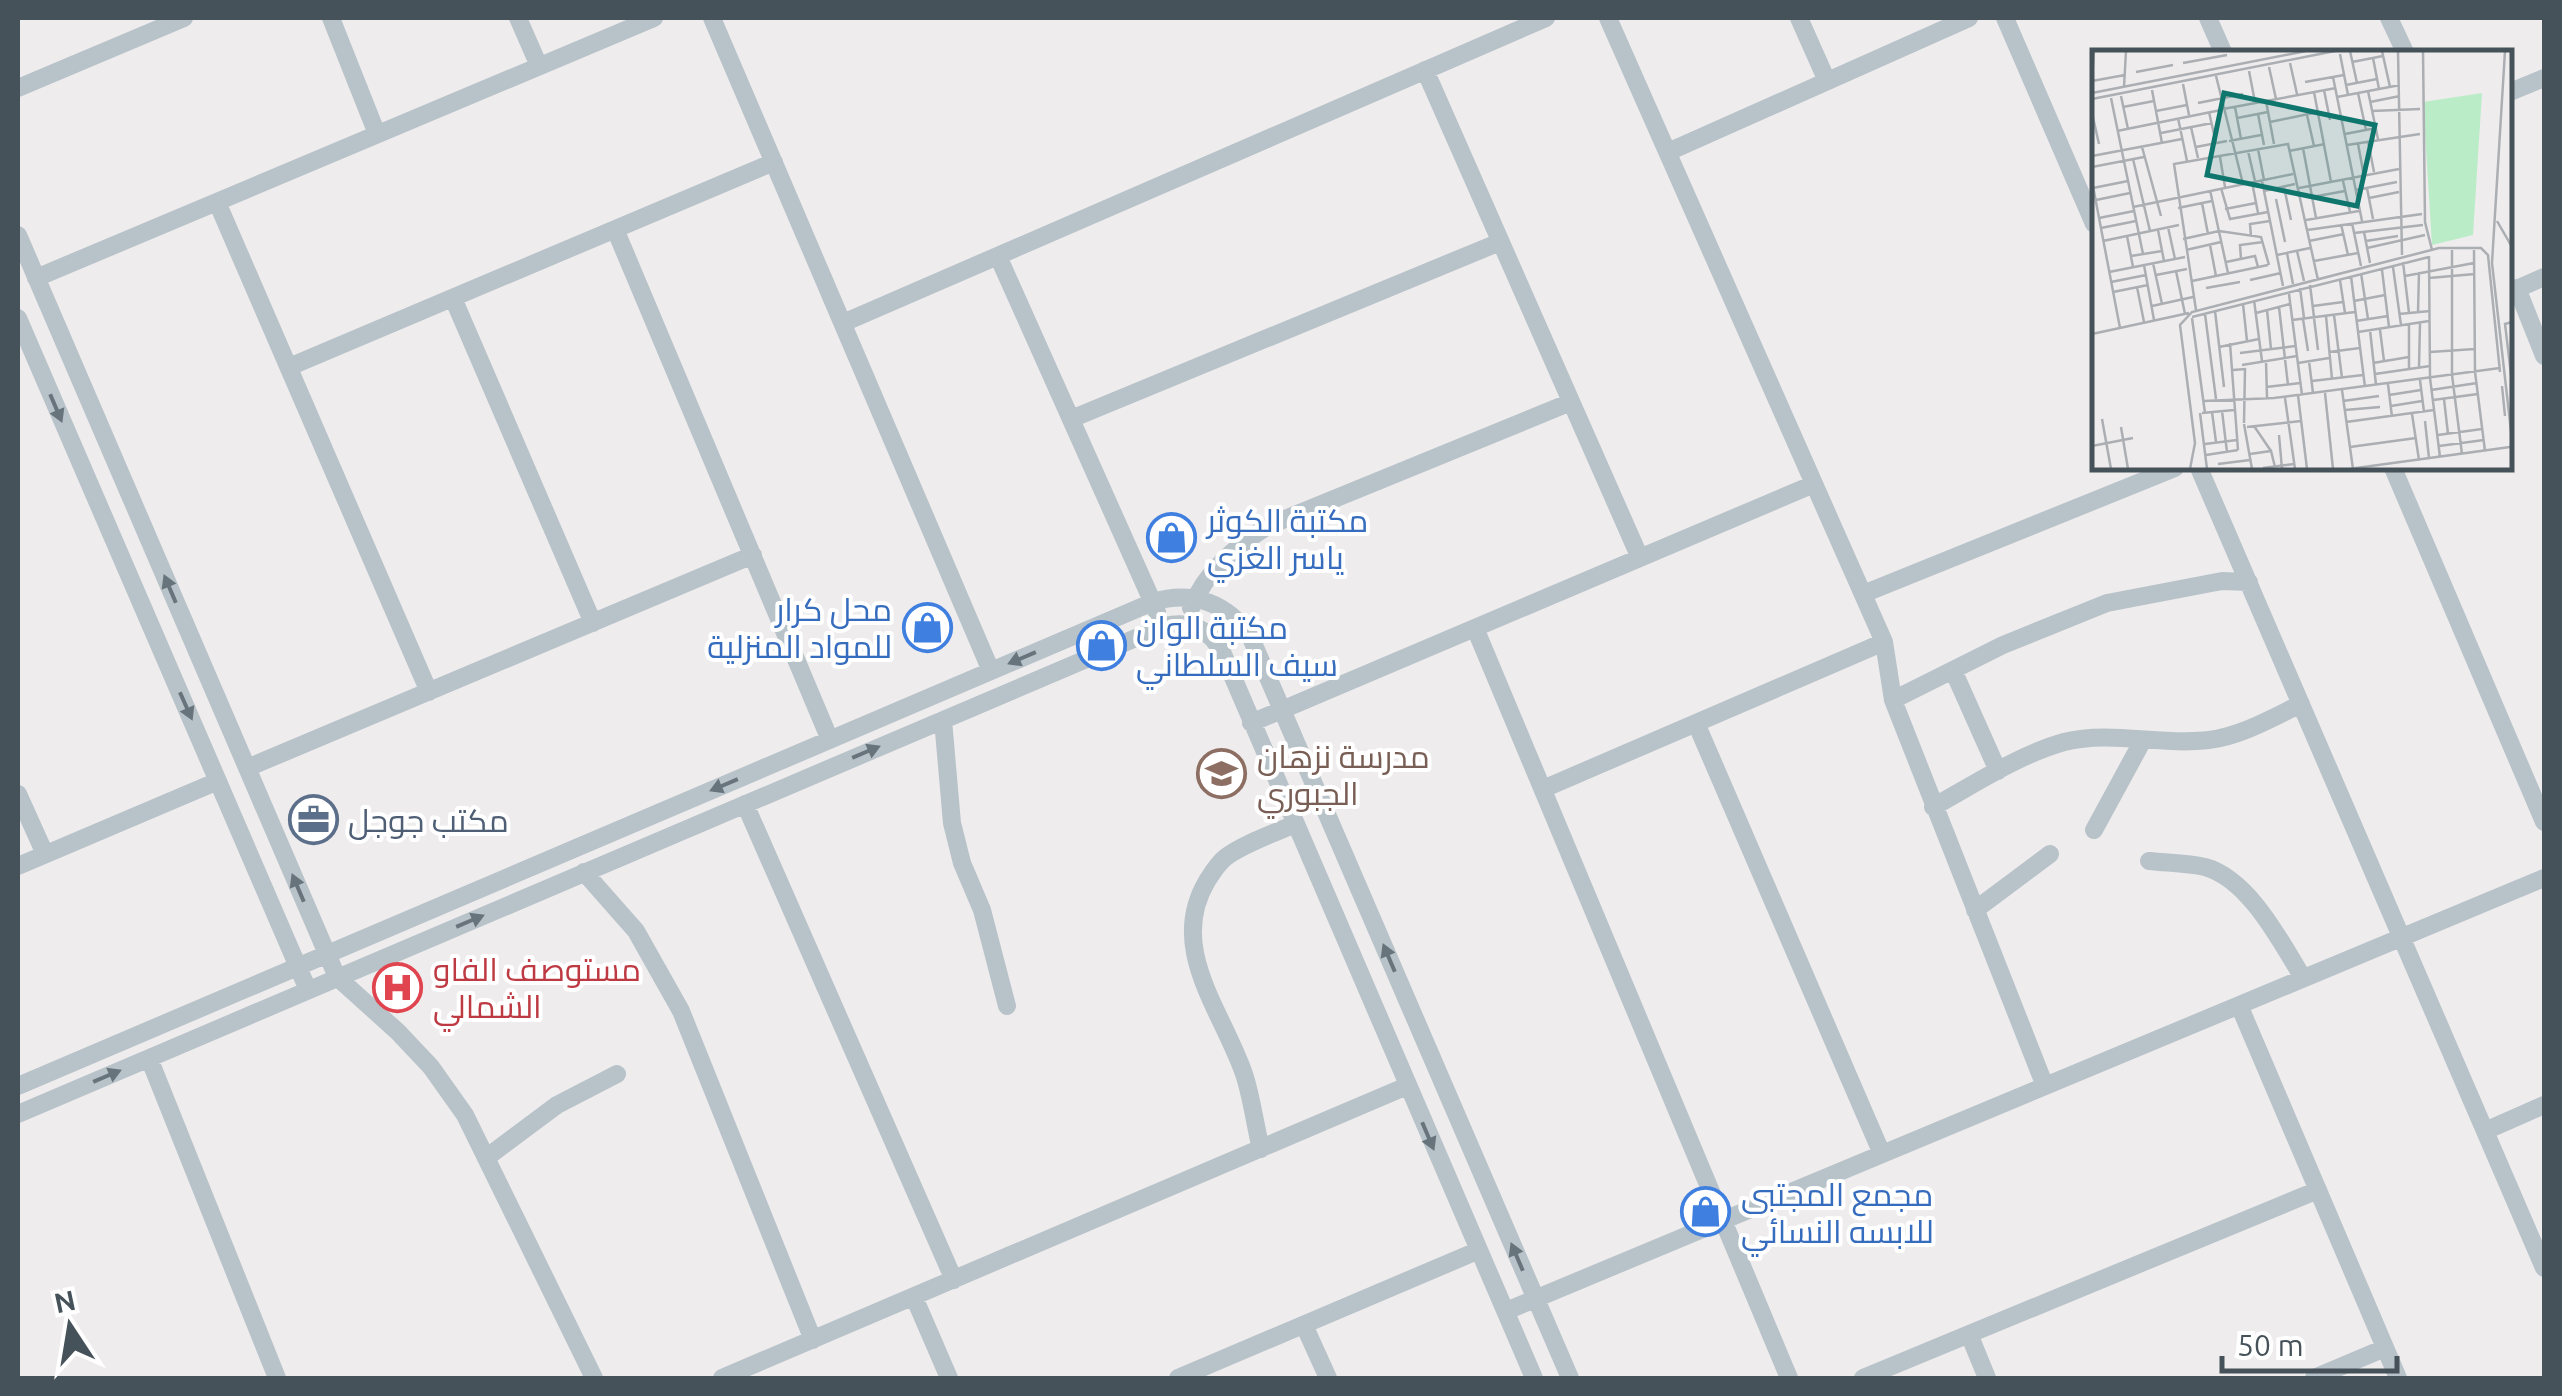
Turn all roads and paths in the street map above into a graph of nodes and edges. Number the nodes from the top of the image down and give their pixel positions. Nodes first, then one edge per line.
1 (184, 18) edge
2 (331, 18) edge
3 (518, 18) edge
4 (654, 18) edge
5 (712, 18) edge
6 (1546, 18) edge
7 (1608, 18) edge
8 (1800, 18) edge
9 (1969, 18) edge
10 (2005, 18) edge
11 (2208, 18) edge
12 (2389, 18) edge
13 (143, 25) edge
14 (2222, 50) edge
15 (2403, 50) edge
16 (539, 66) junction
17 (1424, 70) junction
18 (2544, 78) edge
19 (1827, 81) junction
20 (18, 88) edge
21 (2512, 91) edge
22 (377, 134) junction
23 (1668, 152) junction
24 (774, 162) junction
25 (217, 202) junction
26 (2092, 219) edge
27 (615, 229) junction
28 (18, 235) edge
29 (1500, 242) junction
30 (998, 256) junction
31 (2544, 277) edge
32 (36, 278) junction
33 (2513, 290) edge
34 (453, 298) junction
35 (18, 318) edge
36 (842, 323) junction
37 (2544, 356) edge
38 (289, 367) junction
39 (1571, 402) junction
40 (1071, 420) junction
41 (2170, 470) edge
42 (2200, 470) edge
43 (2394, 470) edge
44 (1814, 484) junction
45 (753, 556) junction
46 (1640, 558) junction
47 (2249, 582) junction
48 (1863, 594) junction
49 (1195, 598) junction
50 (1153, 602) junction
51 (592, 623) junction
52 (1188, 623) junction
53 (1164, 626) junction
54 (1475, 628) junction
55 (1884, 642) junction
56 (1953, 670) junction
57 (991, 672) junction
58 (430, 692) junction
59 (1893, 700) junction
60 (2301, 704) junction
61 (1282, 710) junction
62 (943, 720) junction
63 (1251, 722) junction
64 (1696, 723) junction
65 (830, 740) junction
66 (2143, 740) junction
67 (247, 768) junction
68 (1998, 771) junction
69 (218, 780) junction
70 (1543, 789) junction
71 (18, 794) edge
72 (745, 804) junction
73 (1934, 807) junction
74 (2544, 822) edge
75 (1295, 824) junction
76 (2094, 830) dead end
77 (45, 854) junction
78 (2050, 854) dead end
79 (2149, 861) dead end
80 (18, 866) edge
81 (584, 872) junction
82 (2544, 878) edge
83 (1974, 910) junction
84 (2402, 937) junction
85 (327, 955) junction
86 (299, 967) junction
87 (337, 977) junction
88 (2304, 978) junction
89 (308, 990) junction
90 (2239, 1005) junction
91 (1008, 1006) dead end
92 (149, 1058) junction
93 (617, 1074) dead end
94 (18, 1086) edge
95 (1407, 1086) junction
96 (2045, 1086) junction
97 (2544, 1105) edge
98 (18, 1114) edge
99 (2485, 1131) junction
100 (1260, 1149) junction
101 (1882, 1154) junction
102 (486, 1158) junction
103 (2318, 1190) junction
104 (1723, 1220) junction
105 (1478, 1251) junction
106 (2544, 1268) edge
107 (954, 1280) junction
108 (914, 1297) junction
109 (1535, 1299) junction
110 (1506, 1312) junction
111 (1304, 1324) junction
112 (1969, 1334) junction
113 (813, 1340) junction
114 (2385, 1348) junction
115 (762, 1371) edge
116 (276, 1378) edge
117 (594, 1378) edge
118 (722, 1378) edge
119 (950, 1378) edge
120 (1178, 1378) edge
121 (1328, 1378) edge
122 (1534, 1378) edge
123 (1570, 1378) edge
124 (1789, 1378) edge
125 (1863, 1378) edge
126 (1987, 1378) edge
127 (2314, 1378) edge
128 (2398, 1378) edge

1 - 13 street
2 - 22 street
3 - 16 street
4 - 16 street
5 - 24 street
6 - 17 street
7 - 23 street
8 - 19 street
9 - 19 street
10 - 26 street
11 - 14 street
12 - 15 street
13 - 20 street
16 - 22 street
17 - 29 street
17 - 30 street
18 - 21 street
19 - 23 street
22 - 25 street
23 - 44 street
24 - 27 street
24 - 36 street
25 - 32 street
25 - 38 street
27 - 34 street
27 - 45 street
28 - 32 street
29 - 39 street
29 - 40 street
30 - 36 street
30 - 40 street
31 - 33 street
67 -> 32 street
33 - 37 street
34 - 38 street
34 - 51 street
35 -> 69 street
36 - 57 street
38 - 58 street
39 - 46 street
39 - 49 street
40 - 50 street
41 - 48 street
42 - 47 street
43 - 74 street
44 - 46 street
44 - 48 street
45 - 51 street
45 - 65 street
46 - 54 street
47 - 56 street
47 - 60 street
48 - 55 street
49 - 50 street
49 - 52 street
49 - 61 street
50 - 53 street
50 -> 57 street
51 - 58 street
52 - 53 street
52 - 63 street
53 - 62 street
54 - 61 street
54 - 70 street
55 - 59 street
55 - 64 street
56 - 59 street
56 - 68 street
57 - 65 street
58 - 67 street
59 - 73 street
60 - 66 street
60 - 84 street
61 - 63 street
109 -> 61 street
72 -> 62 street
62 - 91 street
63 - 75 street
64 - 70 street
64 - 101 street
65 -> 85 street
66 - 68 street
66 - 76 street
85 -> 67 street
68 - 73 street
69 - 77 street
69 - 86 street
70 - 104 street
71 - 77 street
72 - 81 street
72 - 107 street
73 - 83 street
75 - 95 street
75 - 100 street
77 - 80 street
78 - 83 street
79 - 88 street
87 -> 81 street
81 - 113 street
82 - 84 street
83 - 96 street
84 - 88 street
84 - 99 street
85 - 86 street
85 - 87 street
86 - 89 street
86 - 94 street
87 - 89 street
87 - 102 street
88 - 90 street
89 - 92 street
90 - 96 street
90 - 103 street
98 -> 92 street
92 - 116 street
93 - 102 street
95 - 100 street
95 -> 105 street
96 - 101 street
97 - 99 street
99 - 106 street
100 - 107 street
101 - 104 street
102 - 117 street
103 - 112 street
103 - 114 street
104 - 109 street
104 - 124 street
105 - 110 street
105 - 111 street
107 - 108 street
108 - 113 street
108 - 119 street
109 - 110 street
109 - 123 street
110 - 122 street
111 - 120 street
111 - 121 street
112 - 125 street
112 - 126 street
113 - 115 street
114 - 127 street
114 - 128 street
115 - 118 street

